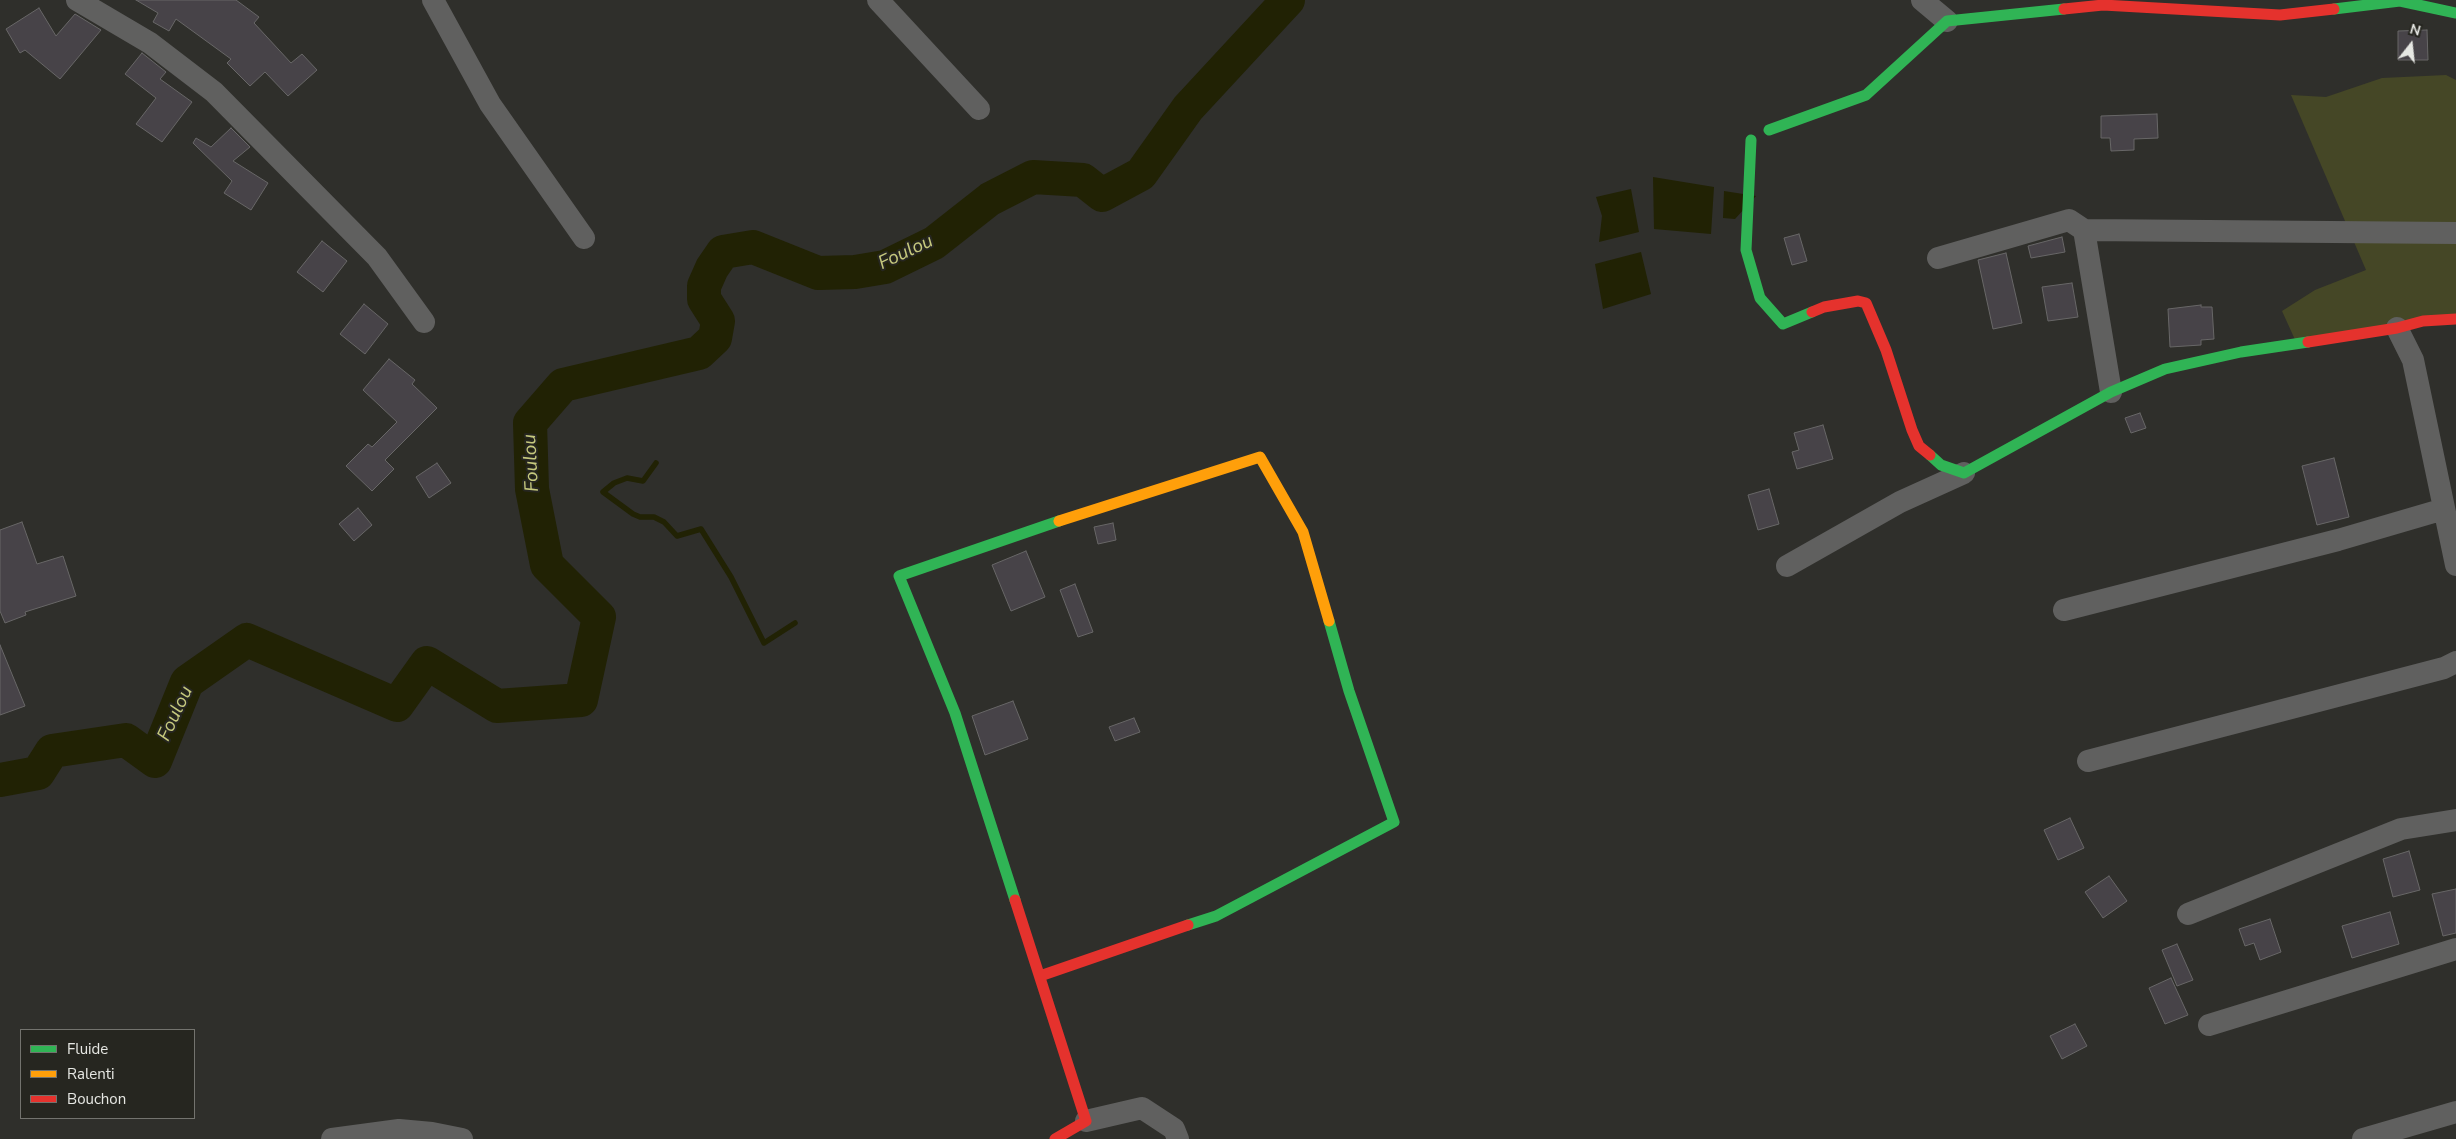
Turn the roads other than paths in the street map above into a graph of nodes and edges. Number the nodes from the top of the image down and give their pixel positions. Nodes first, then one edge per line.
1 (77, 0) edge
2 (433, 0) edge
3 (878, 0) edge
4 (1922, 0) edge
5 (2454, 9) edge
6 (1947, 21) junction
7 (979, 109) dead end
8 (1769, 130) dead end
9 (1751, 140) dead end
10 (2084, 230) junction
11 (2456, 233) edge
12 (584, 238) dead end
13 (1938, 258) dead end
14 (2456, 319) edge
15 (424, 322) dead end
16 (2397, 328) junction
17 (2111, 392) junction
18 (1964, 473) junction
19 (2447, 499) edge
20 (2456, 564) edge
21 (1787, 566) dead end
22 (2064, 610) dead end
23 (2456, 662) edge
24 (2088, 761) dead end
25 (2456, 820) edge
26 (2188, 914) dead end
27 (2456, 949) edge
28 (1040, 976) junction
29 (2209, 1025) dead end
30 (2456, 1112) edge
31 (1086, 1121) junction
32 (332, 1139) edge
33 (462, 1139) edge
34 (1055, 1139) edge
35 (1178, 1139) edge
36 (2363, 1139) edge

1 - 15 street
2 - 12 street
3 - 7 street
4 - 6 street
5 - 6 street
6 - 8 street
9 - 18 street
10 - 11 street
10 - 13 street
10 - 17 street
14 - 16 street
16 - 17 street
16 - 19 street
17 - 18 street
18 - 21 street
19 - 20 street
19 - 22 street
23 - 24 street
25 - 26 street
27 - 29 street
28 - 28 street
28 - 31 street
30 - 36 street
31 - 34 street
31 - 35 street
32 - 33 street

